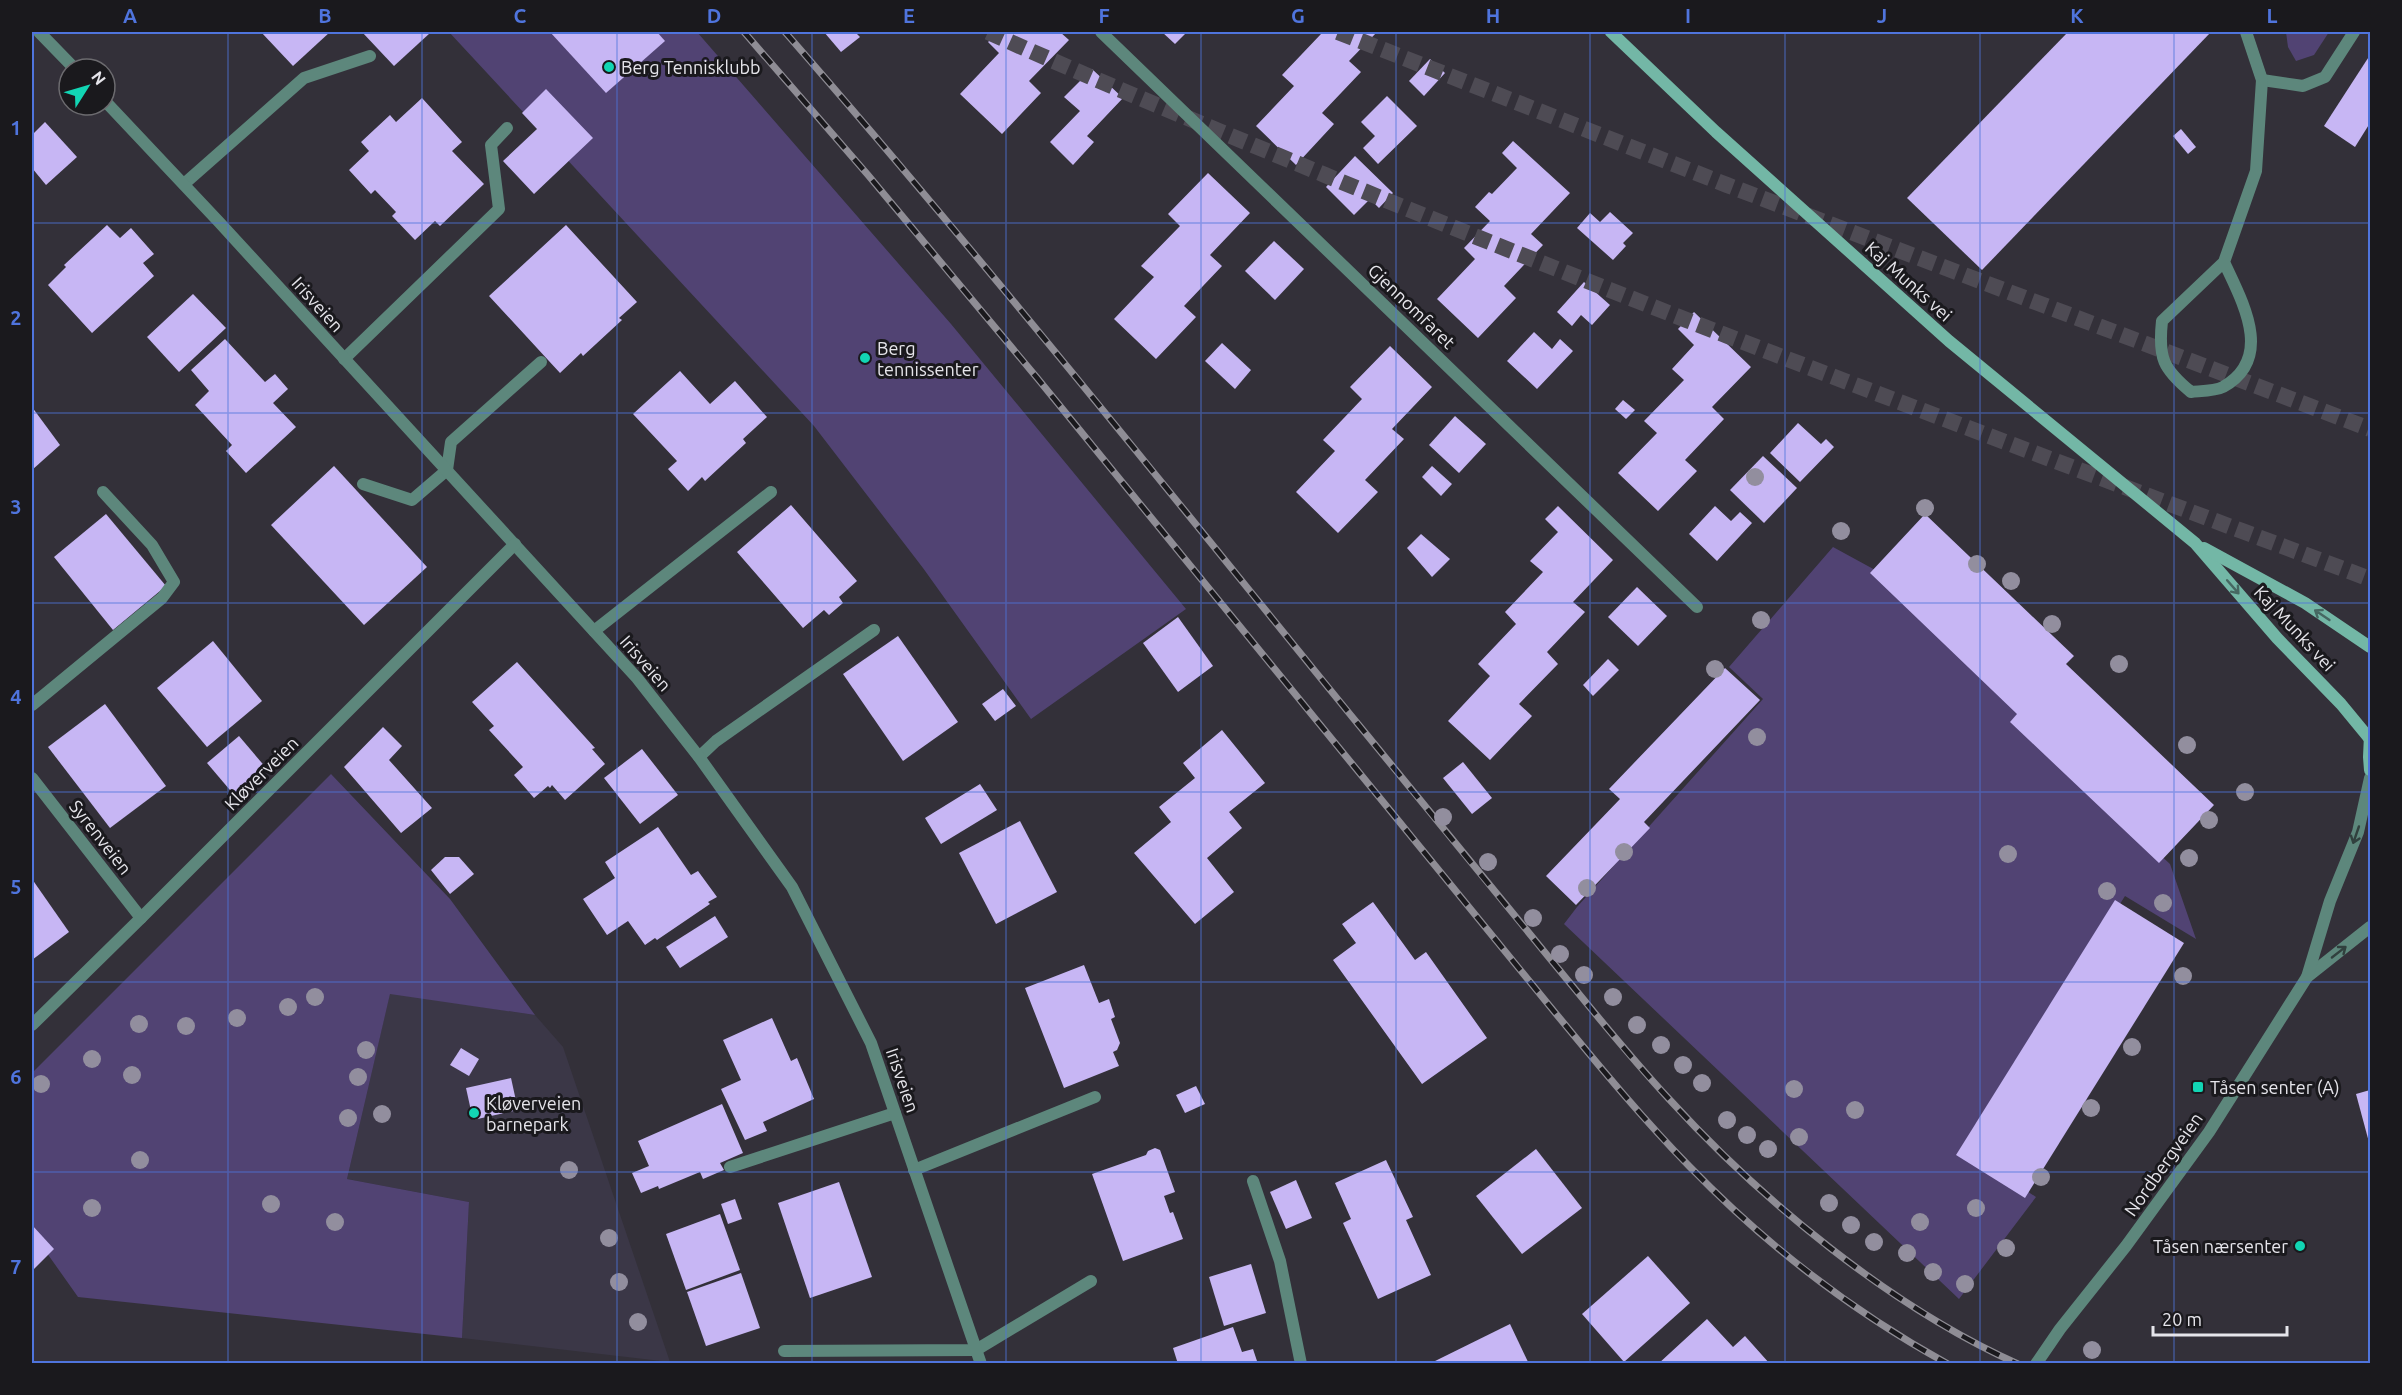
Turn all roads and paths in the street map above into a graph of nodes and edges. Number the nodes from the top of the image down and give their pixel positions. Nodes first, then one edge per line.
1 (39, 32) edge
2 (1101, 32) edge
3 (1611, 32) edge
4 (2246, 32) edge
5 (2354, 32) edge
6 (370, 56) dead end
7 (63, 57) edge
8 (2262, 80) junction
9 (117, 114) edge
10 (507, 128) dead end
11 (184, 184) junction
12 (2224, 262) junction
13 (344, 359) junction
14 (541, 362) dead end
15 (447, 470) junction
16 (363, 484) dead end
17 (103, 492) dead end
18 (771, 492) dead end
19 (2195, 543) junction
20 (515, 544) junction
21 (1697, 607) dead end
22 (874, 630) dead end
23 (594, 631) junction
24 (2370, 647) edge
25 (32, 705) edge
26 (2370, 736) edge
27 (699, 757) junction
28 (2370, 770) edge
29 (32, 778) edge
30 (2370, 778) edge
31 (141, 918) junction
32 (2370, 927) edge
33 (2307, 977) junction
34 (32, 1025) edge
35 (1095, 1097) dead end
36 (895, 1113) junction
37 (730, 1167) dead end
38 (914, 1170) junction
39 (1253, 1181) dead end
40 (1091, 1281) dead end
41 (976, 1350) junction
42 (784, 1351) dead end
43 (981, 1364) edge
44 (1301, 1364) edge
45 (2036, 1364) edge

1 - 7 street
2 - 21 street, Gjennomfaret
3 - 19 main road, Kaj Munks vei
4 - 8 street
5 - 8 street
6 - 11 street
8 - 12 street
9 - 11 street, Irisveien
10 - 13 street
11 - 13 street, Irisveien
12 - 12 street
13 - 15 street, Irisveien
14 - 15 street
15 - 16 street
15 - 20 street, Irisveien
17 - 25 street
18 - 23 street
24 -> 19 main road, Kaj Munks vei
19 -> 26 main road, Kaj Munks vei
20 - 23 street, Irisveien
20 - 31 street, Kløverveien
22 - 27 street
23 - 27 street, Irisveien
26 - 28 main road
27 - 36 street, Irisveien
29 - 31 street, Syrenveien
30 -> 33 street, Nordbergveien
31 - 34 street, Kløverveien
33 -> 32 street, Nordbergveien
33 - 45 street, Nordbergveien
35 - 38 street
36 - 37 street
36 - 38 street, Irisveien
38 - 41 street, Irisveien
39 - 44 street
40 - 41 street
41 - 42 street
41 - 43 street, Irisveien

